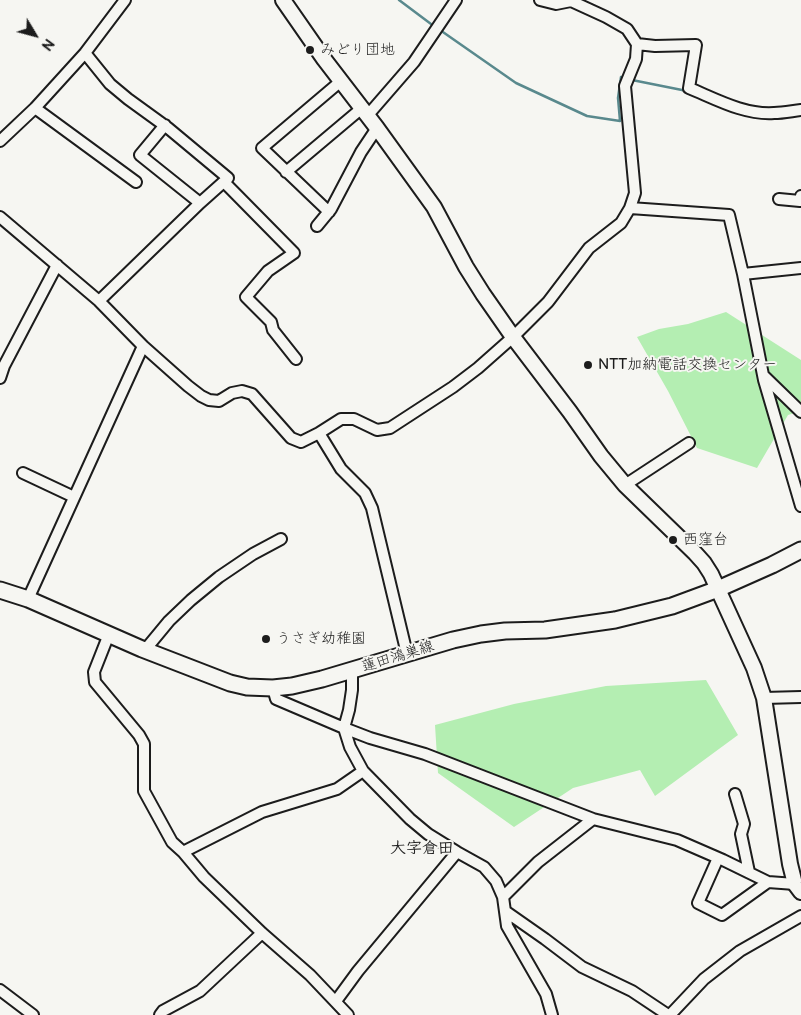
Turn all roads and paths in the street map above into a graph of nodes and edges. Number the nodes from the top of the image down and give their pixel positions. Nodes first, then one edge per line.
1 (126, 0) edge
2 (283, 0) edge
3 (456, 0) edge
4 (540, 0) edge
5 (571, 1) edge
6 (637, 44) junction
7 (85, 53) junction
8 (341, 81) junction
9 (35, 108) junction
10 (801, 110) edge
11 (365, 112) junction
12 (165, 125) junction
13 (377, 128) junction
14 (0, 141) edge
15 (286, 172) junction
16 (136, 182) dead end
17 (224, 182) junction
18 (801, 196) edge
19 (780, 199) dead end
20 (200, 203) junction
21 (630, 208) junction
22 (329, 212) junction
23 (0, 217) edge
24 (317, 226) dead end
25 (57, 265) junction
26 (801, 268) edge
27 (743, 274) junction
28 (99, 301) junction
29 (513, 337) junction
30 (143, 346) junction
31 (296, 359) dead end
32 (763, 375) junction
33 (0, 378) edge
34 (801, 412) edge
35 (319, 433) junction
36 (689, 443) dead end
37 (23, 473) dead end
38 (625, 485) junction
39 (74, 497) junction
40 (801, 506) edge
41 (281, 539) dead end
42 (801, 550) edge
43 (718, 589) junction
44 (0, 590) edge
45 (28, 599) junction
46 (109, 634) junction
47 (145, 650) junction
48 (407, 654) junction
49 (352, 670) junction
50 (273, 688) junction
51 (801, 697) edge
52 (764, 698) junction
53 (344, 728) junction
54 (363, 771) junction
55 (735, 794) dead end
56 (593, 819) junction
57 (182, 852) junction
58 (457, 852) junction
59 (718, 858) junction
60 (749, 872) junction
61 (768, 882) junction
62 (798, 888) edge
63 (503, 897) junction
64 (505, 911) junction
65 (801, 916) edge
66 (262, 933) junction
67 (0, 990) edge
68 (336, 1001) junction
69 (33, 1015) edge
70 (160, 1015) edge
71 (348, 1015) edge
72 (552, 1015) edge
73 (669, 1015) edge

1 - 7 street
2 - 8 street
3 - 11 street
4 - 5 street
5 - 6 street
6 - 10 street
6 - 21 street
7 - 9 street
7 - 12 street
8 - 11 street
8 - 15 street
9 - 14 street
9 - 16 street
11 - 13 street
11 - 15 street
12 - 17 street
12 - 20 street
13 - 22 street
13 - 29 street
15 - 22 street
17 - 20 street
17 - 31 street
18 - 19 street
20 - 28 street
21 - 27 street
21 - 29 street
22 - 24 street
23 - 25 street
25 - 28 street
25 - 33 street
26 - 27 street
27 - 32 street
28 - 30 street
29 - 35 street
29 - 38 street
30 - 35 street
30 - 39 street
32 - 34 street
32 - 40 street
35 - 48 street
36 - 38 street
37 - 39 street
38 - 43 street
39 - 45 street
41 - 47 street
42 - 43 main road, 蓮田鴻巣線
43 - 48 main road, 蓮田鴻巣線
43 - 52 street
44 - 45 main road, 蓮田鴻巣線
45 - 46 main road, 蓮田鴻巣線
46 - 47 main road, 蓮田鴻巣線
46 - 57 street
47 - 50 main road, 蓮田鴻巣線
48 - 49 main road, 蓮田鴻巣線
49 - 50 main road, 蓮田鴻巣線
49 - 53 street
50 - 53 street
51 - 52 street
52 - 62 street
53 - 54 street
53 - 56 street
54 - 57 street
54 - 58 street
55 - 60 street
56 - 59 street
56 - 63 street
57 - 66 street
58 - 63 street
58 - 68 street
59 - 60 street
59 - 61 street
60 - 61 street
61 - 62 street
63 - 64 street
64 - 72 street
64 - 73 street
65 - 73 street
66 - 68 street
66 - 70 street
67 - 69 street
68 - 71 street

